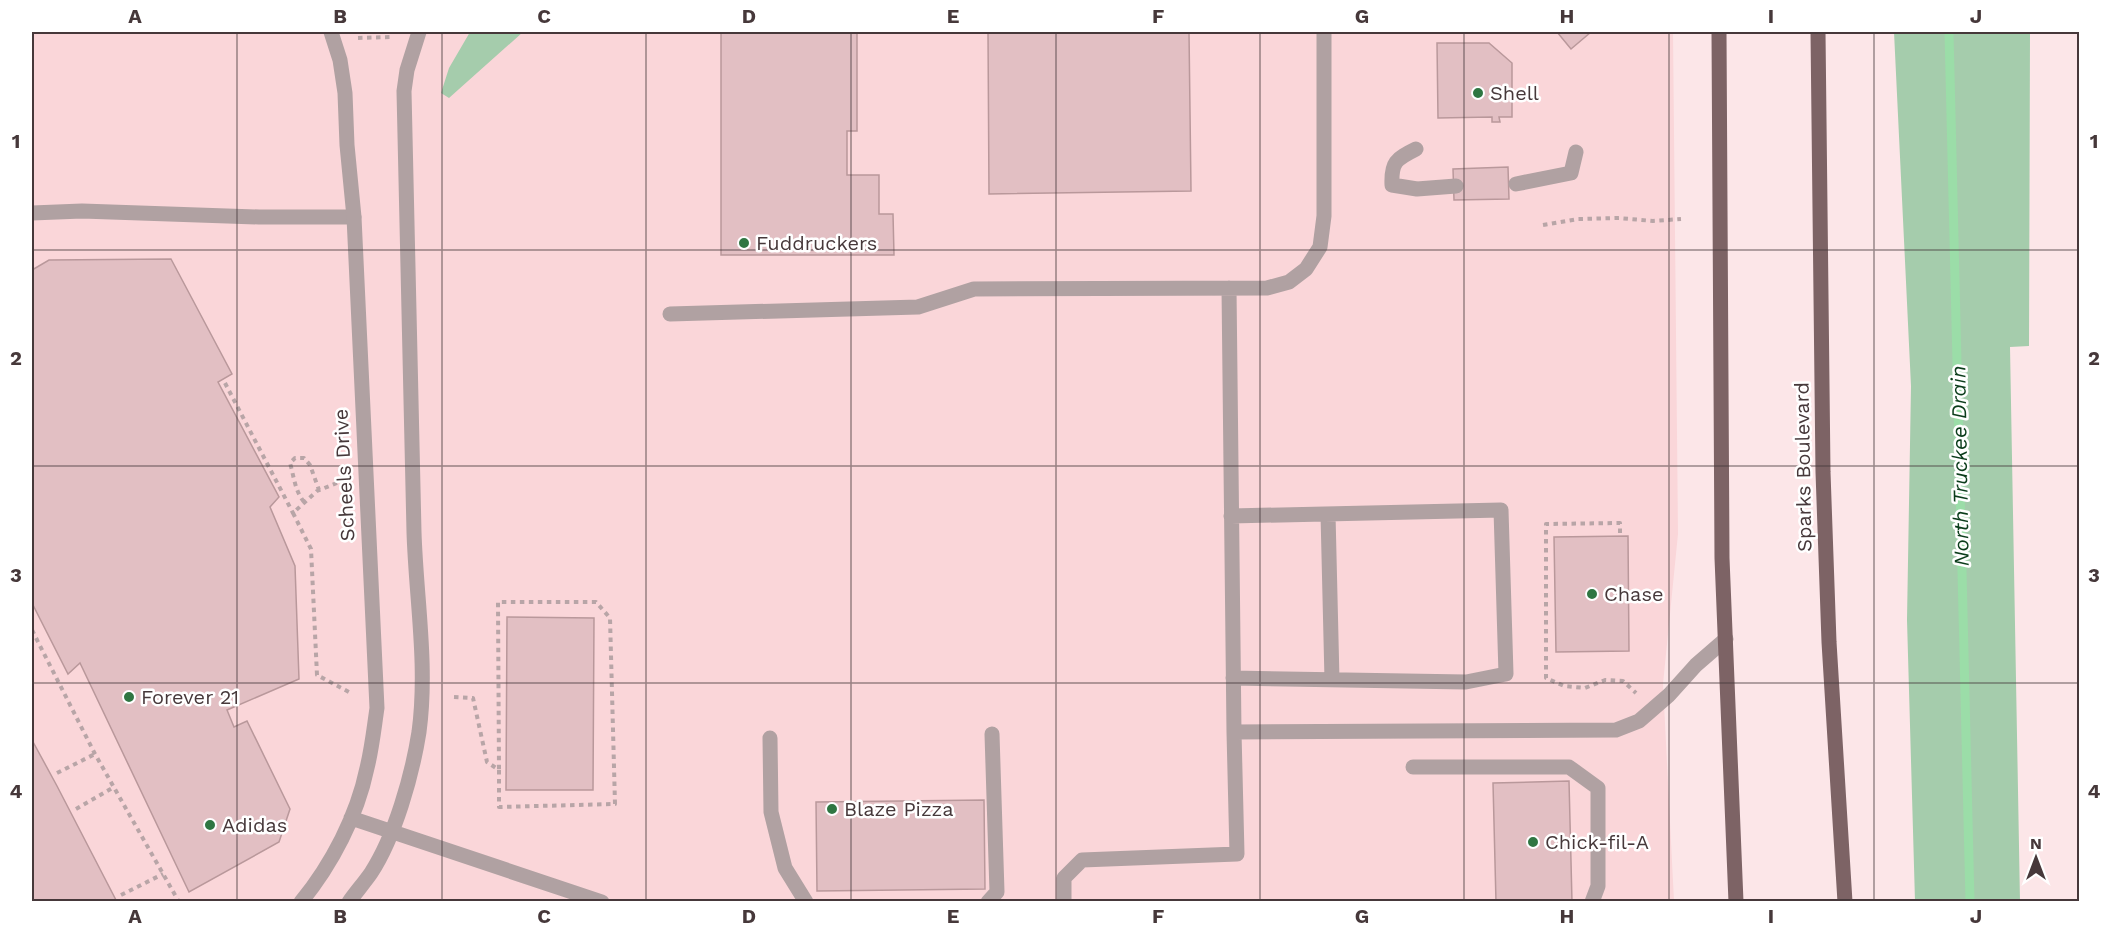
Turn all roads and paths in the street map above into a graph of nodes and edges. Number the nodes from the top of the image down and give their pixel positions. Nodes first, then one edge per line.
1 (331, 32) edge
2 (419, 32) edge
3 (1324, 32) edge
4 (1719, 32) edge
5 (1818, 32) edge
6 (393, 37) dead end
7 (348, 39) dead end
8 (1416, 148) dead end
9 (1576, 152) dead end
10 (1516, 184) dead end
11 (1456, 186) dead end
12 (32, 213) edge
13 (354, 217) junction
14 (1681, 219) dead end
15 (1543, 225) dead end
16 (1229, 288) junction
17 (670, 314) dead end
18 (225, 383) dead end
19 (337, 483) dead end
20 (319, 490) junction
21 (304, 502) junction
22 (293, 513) junction
23 (1328, 514) junction
24 (1231, 516) junction
25 (1620, 533) dead end
26 (32, 630) edge
27 (1726, 639) junction
28 (1233, 678) junction
29 (1332, 680) junction
30 (349, 692) dead end
31 (454, 697) dead end
32 (1641, 698) dead end
33 (1234, 732) junction
34 (992, 734) dead end
35 (770, 738) dead end
36 (95, 754) junction
37 (1413, 767) dead end
38 (499, 770) junction
39 (57, 773) dead end
40 (114, 787) junction
41 (76, 809) dead end
42 (351, 818) junction
43 (393, 831) junction
44 (163, 874) junction
45 (1599, 894) edge
46 (120, 895) dead end
47 (178, 902) edge
48 (301, 902) edge
49 (349, 902) edge
50 (602, 902) edge
51 (806, 902) edge
52 (988, 902) edge
53 (1064, 902) edge
54 (1592, 902) edge
55 (1736, 902) edge
56 (1845, 902) edge

1 - 13 street, Scheels Drive
2 - 43 street
3 - 16 street
4 - 27 main road
5 - 56 main road, Sparks Boulevard
6 - 7 path
8 - 11 street
9 - 10 street
12 - 13 street
13 - 42 street, Scheels Drive
14 - 15 path
16 - 17 street
16 - 24 street
18 - 22 path
19 - 20 path
20 - 21 path
20 - 21 path
21 - 22 path
22 - 30 path
23 - 24 street
23 - 29 street
23 - 29 street
24 - 28 street
25 - 32 path
26 - 36 path
27 - 33 street
27 - 55 main road
28 - 29 street
28 - 33 street
31 - 38 path
33 - 53 street
34 - 52 street
35 - 51 street
36 - 39 path
36 - 40 path
37 - 45 street
38 - 38 path
40 - 41 path
40 - 44 path
42 - 43 street
42 - 48 street, Scheels Drive
43 - 49 street
43 - 50 street
44 - 46 path
44 - 47 path
45 - 54 street

